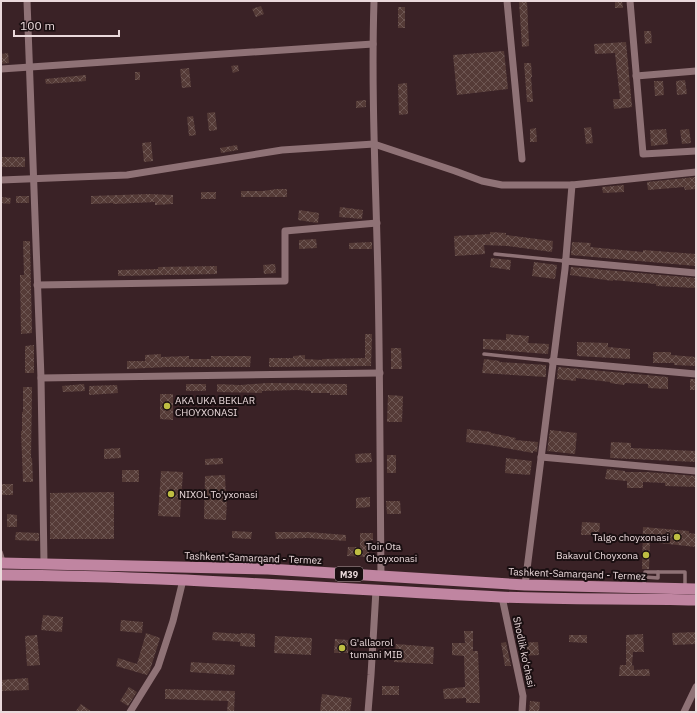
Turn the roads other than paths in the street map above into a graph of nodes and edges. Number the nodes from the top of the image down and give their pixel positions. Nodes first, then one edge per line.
1 (27, 1) edge
2 (374, 1) edge
3 (507, 1) edge
4 (630, 1) edge
5 (373, 44) junction
6 (29, 68) junction
7 (1, 69) edge
8 (696, 71) edge
9 (636, 76) junction
10 (374, 144) junction
11 (696, 151) edge
12 (522, 159) dead end
13 (696, 172) edge
14 (1, 180) edge
15 (33, 180) junction
16 (572, 185) junction
17 (377, 223) junction
18 (495, 254) dead end
19 (566, 261) junction
20 (696, 273) edge
21 (37, 285) junction
22 (484, 354) dead end
23 (552, 362) junction
24 (380, 373) junction
25 (696, 374) edge
26 (41, 378) junction
27 (541, 457) junction
28 (696, 471) edge
29 (2, 559) edge
30 (44, 563) junction
31 (1, 575) edge
32 (381, 576) junction
33 (183, 580) junction
34 (476, 582) junction
35 (644, 583) junction
36 (525, 585) junction
37 (691, 589) edge
38 (376, 590) junction
39 (468, 595) junction
40 (502, 597) junction
41 (696, 600) edge
42 (696, 687) edge
43 (130, 712) edge
44 (368, 712) edge
45 (522, 712) edge
46 (684, 712) edge

1 - 6 street
2 - 5 street
3 - 12 street
4 - 9 street
5 - 6 street
5 - 10 street
6 - 7 street
6 - 15 street
8 - 9 street
9 - 11 street
10 - 15 street
10 - 16 street
10 - 17 street
13 - 16 street
14 - 15 street
15 - 21 street
16 - 19 street
17 - 21 street
17 - 24 street
18 - 19 lane
19 - 20 street
19 - 23 street
21 - 26 street
22 - 23 lane
23 - 25 street
23 - 27 street
24 - 26 street
24 - 32 street
26 - 30 street
27 - 28 street
27 - 36 street
29 - 30 highway, Tashkent-Samarqand - Termez / M39
30 - 32 highway, Tashkent-Samarqand - Termez / M39
31 - 33 highway, M39
32 - 34 highway, Tashkent-Samarqand - Termez / M39
33 - 38 highway, M39
33 - 43 street
34 - 36 highway, Tashkent-Samarqand - Termez / M39
34 - 39 highway
35 - 36 highway, Tashkent-Samarqand - Termez / M39
35 - 37 highway, Tashkent-Samarqand - Termez / M39
35 - 37 lane
38 - 39 highway, M39
38 - 44 street
39 - 40 highway, M39
40 - 41 highway, M39
40 - 45 street, Shodlik ko'chasi
42 - 46 street

